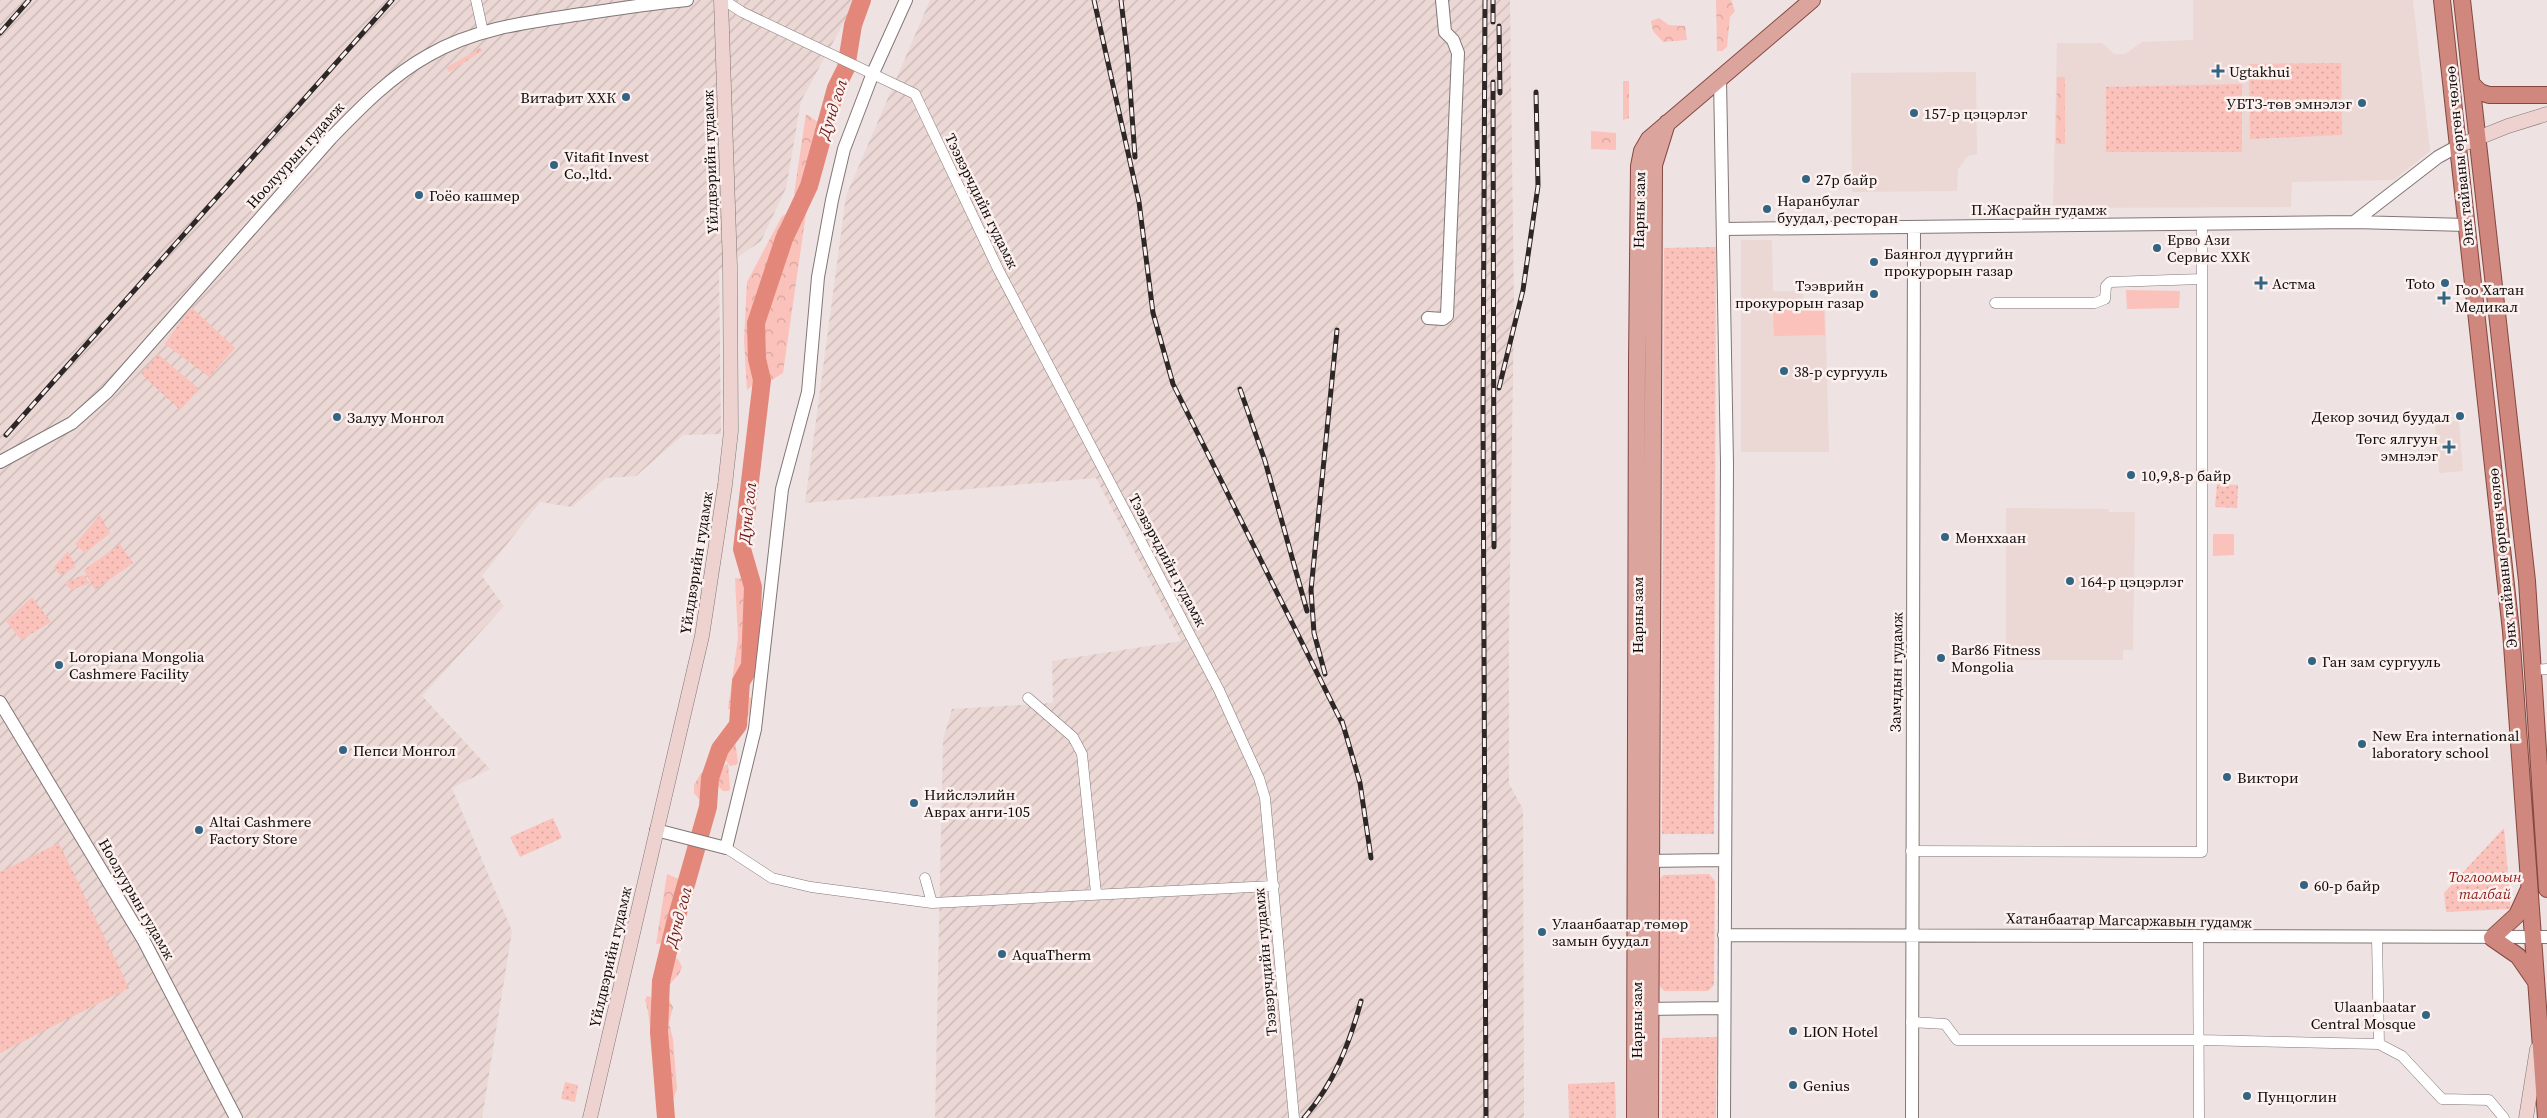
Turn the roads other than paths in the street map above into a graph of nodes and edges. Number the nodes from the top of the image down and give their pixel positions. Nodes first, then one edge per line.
1 (476, 0) edge
2 (687, 0) edge
3 (723, 0) edge
4 (906, 0) edge
5 (1442, 0) edge
6 (1812, 0) edge
7 (2442, 0) edge
8 (2462, 0) edge
9 (483, 32) junction
10 (869, 71) junction
11 (1720, 79) junction
12 (2472, 85) junction
13 (2547, 95) edge
14 (2547, 114) edge
15 (2479, 138) junction
16 (2458, 146) junction
17 (2354, 222) junction
18 (2202, 225) junction
19 (2467, 225) junction
20 (1914, 227) junction
21 (1724, 228) junction
22 (2202, 278) junction
23 (1995, 303) dead end
24 (1428, 318) dead end
25 (0, 462) edge
26 (2541, 670) edge
27 (1028, 698) dead end
28 (0, 702) edge
29 (662, 831) junction
30 (721, 846) junction
31 (1911, 851) junction
32 (1724, 860) junction
33 (1643, 861) junction
34 (925, 878) dead end
35 (1274, 886) junction
36 (2530, 886) junction
37 (2547, 889) edge
38 (1096, 894) junction
39 (932, 903) junction
40 (1911, 934) junction
41 (1724, 935) junction
42 (2198, 937) junction
43 (2378, 938) junction
44 (2492, 938) junction
45 (2541, 938) edge
46 (2537, 984) junction
47 (1723, 1008) junction
48 (1643, 1009) junction
49 (1911, 1022) junction
50 (2540, 1031) junction
51 (2199, 1040) junction
52 (2378, 1044) junction
53 (236, 1118) edge
54 (590, 1118) edge
55 (1294, 1118) edge
56 (1636, 1118) edge
57 (1650, 1118) edge
58 (1724, 1118) edge
59 (1912, 1118) edge
60 (2199, 1118) edge
61 (2504, 1118) edge
62 (2526, 1118) edge
63 (2546, 1118) edge

1 - 9 street
2 - 9 street, Ноолуурын гудамж
3 - 10 street, Тээвэрчдийн гудамж
3 - 29 main road, Yйлдвэрийн гудамж
4 - 10 street
5 - 24 street
6 - 11 main road, Нарны зам
7 - 16 highway, Энх тайваны өргөн чөлөө
8 - 12 highway, Энх тайваны өргөн чөлөө
9 - 25 street, Ноолуурын гудамж
10 - 30 street
10 - 35 street, Тээвэрчдийн гудамж
11 - 21 street
11 - 33 main road, Нарны зам
12 - 13 highway
12 - 15 highway, Энх тайваны өргөн чөлөө
14 - 15 main road
15 - 16 main road
15 - 26 highway, Энх тайваны өргөн чөлөө
16 - 17 street
16 - 19 highway, Энх тайваны өргөн чөлөө
17 - 18 street, П.Жасрайн гудамж
17 - 19 street, П.Жасрайн гудамж
18 - 20 street, П.Жасрайн гудамж
18 - 22 street
19 - 36 highway, Энх тайваны өргөн чөлөө
20 - 21 street, П.Жасрайн гудамж
20 - 31 street, Замчдын гудамж
21 - 32 street
22 - 23 street
22 - 31 street
26 - 37 highway, Энх тайваны өргөн чөлөө
27 - 38 street
28 - 53 street, Ноолуурын гудамж
29 - 30 street
29 - 54 main road, Yйлдвэрийн гудамж
30 - 39 street
31 - 40 street, Замчдын гудамж
32 - 33 street
32 - 41 street
33 - 48 main road, Нарны зам
34 - 39 street
35 - 38 street
35 - 55 street, Тээвэрчдийн гудамж
36 - 44 highway
36 - 45 highway, Энх тайваны өргөн чөлөө
38 - 39 street
40 - 41 street, Хатанбаатар Магсаржавын гудамж
40 - 42 street, Хатанбаатар Магсаржавын гудамж
40 - 49 street, Замчдын гудамж
41 - 47 street
42 - 43 street, Хатанбаатар Магсаржавын гудамж
42 - 51 street
43 - 44 street, Хатанбаатар Магсаржавын гудамж
43 - 52 street
44 - 45 street, Хатанбаатар Магсаржавын гудамж
44 - 46 highway
45 - 46 highway, Энх тайваны өргөн чөлөө
46 - 50 highway, Энх тайваны өргөн чөлөө
47 - 48 street
47 - 58 street
48 - 56 main road, Нарны зам
48 - 57 main road, Нарны зам
49 - 51 street
49 - 59 street, Замчдын гудамж
50 - 62 main road
50 - 63 highway, Энх тайваны өргөн чөлөө
51 - 52 street
51 - 60 street
52 - 61 street

